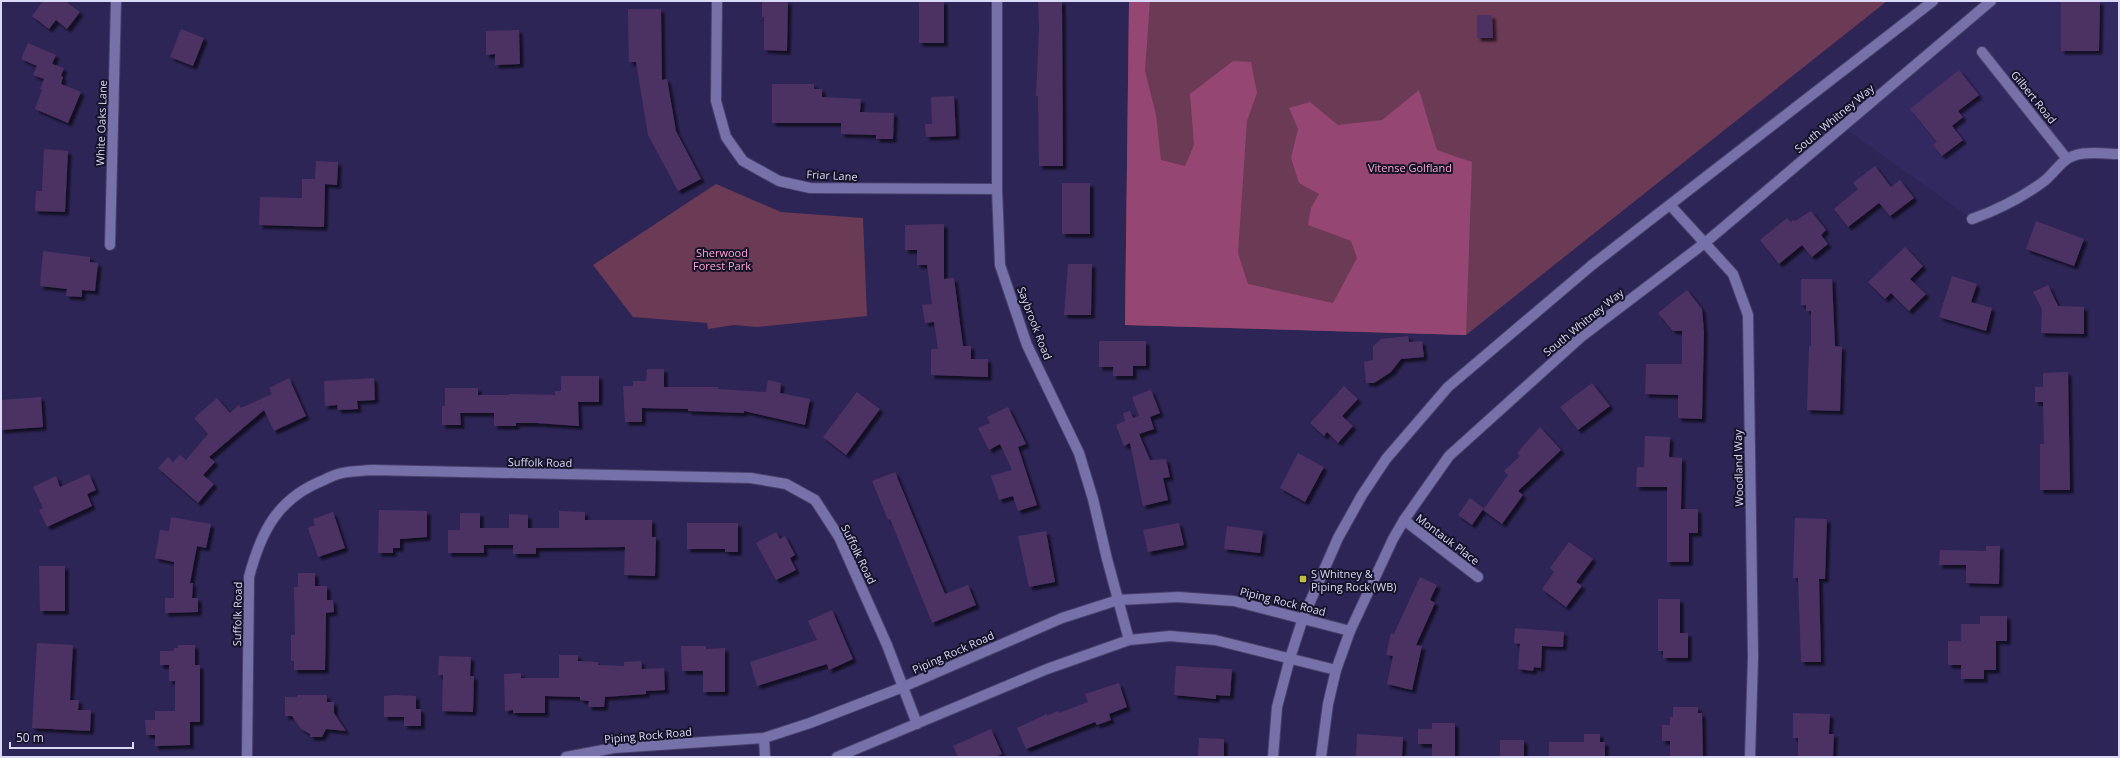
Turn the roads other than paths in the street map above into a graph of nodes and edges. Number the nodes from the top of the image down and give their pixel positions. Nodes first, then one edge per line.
1 (116, 1) edge
2 (717, 1) edge
3 (997, 1) edge
4 (1933, 1) edge
5 (1991, 1) edge
6 (1982, 52) dead end
7 (2119, 154) edge
8 (2067, 158) junction
9 (997, 189) junction
10 (1670, 205) junction
11 (1972, 219) dead end
12 (1706, 242) junction
13 (110, 245) dead end
14 (1404, 520) junction
15 (1478, 577) dead end
16 (1118, 600) junction
17 (1303, 618) junction
18 (1350, 631) junction
19 (1129, 640) junction
20 (1290, 658) junction
21 (1336, 670) junction
22 (903, 687) junction
23 (917, 724) junction
24 (764, 738) junction
25 (247, 757) edge
26 (566, 757) edge
27 (765, 757) edge
28 (837, 757) edge
29 (1273, 757) edge
30 (1321, 757) edge
31 (1750, 757) edge

1 - 13 street, White Oaks Lane
2 - 9 street, Friar Lane
3 - 9 street, Saybrook Road
4 - 10 street
5 - 12 street, South Whitney Way
6 - 8 street, Gilbert Road
7 - 8 street
8 - 11 street
9 - 16 street, Saybrook Road
10 - 12 street, Woodland Way
10 - 17 street
12 - 14 street, South Whitney Way
12 - 31 street, Woodland Way
14 - 15 street, Montauk Place
14 - 18 street, South Whitney Way
16 - 17 street, Piping Rock Road
16 - 19 street, Saybrook Road
16 - 22 street, Piping Rock Road
17 - 18 street, Piping Rock Road
17 - 20 street
18 - 21 street, South Whitney Way
19 - 20 street
19 - 23 street
20 - 21 street
20 - 29 street
21 - 30 street, South Whitney Way
22 - 23 street, Suffolk Road
22 - 24 street, Piping Rock Road
22 - 25 street, Suffolk Road
23 - 28 street
24 - 26 street, Piping Rock Road
24 - 27 street

